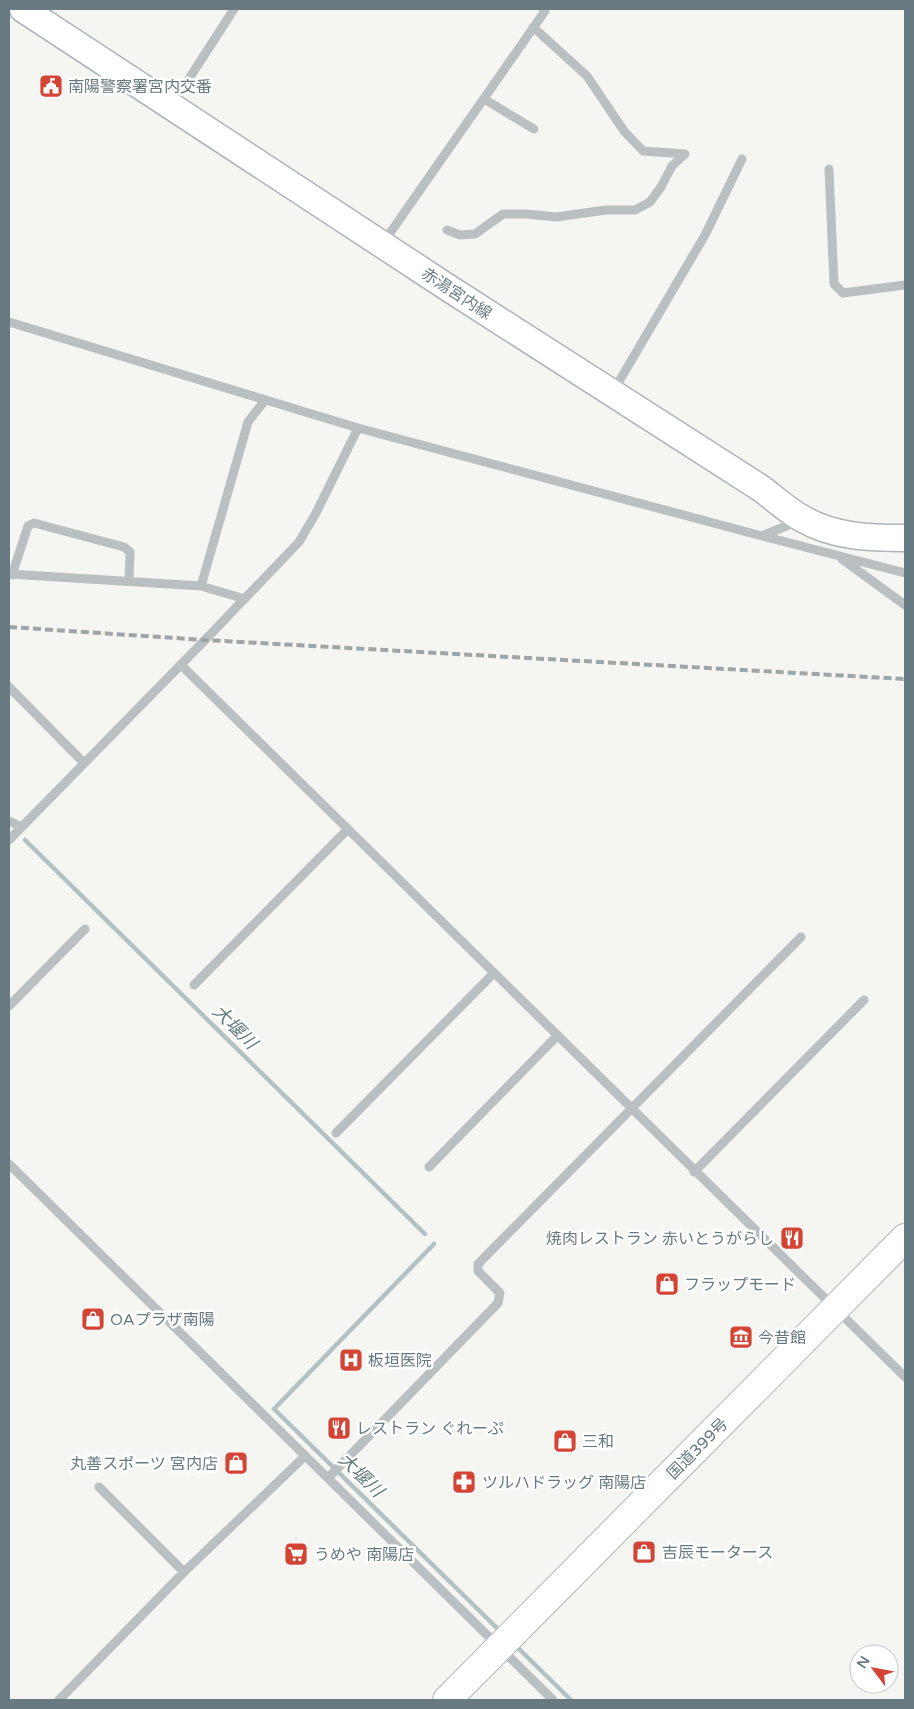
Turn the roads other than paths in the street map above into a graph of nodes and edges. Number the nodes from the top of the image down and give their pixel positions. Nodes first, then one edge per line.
1 (23, 9) edge
2 (234, 9) edge
3 (543, 9) edge
4 (533, 27) junction
5 (484, 99) junction
6 (172, 106) junction
7 (534, 129) dead end
8 (742, 159) dead end
9 (829, 169) dead end
10 (447, 230) dead end
11 (382, 243) junction
12 (905, 286) edge
13 (9, 322) edge
14 (612, 393) junction
15 (265, 400) junction
16 (358, 428) junction
17 (803, 519) junction
18 (762, 536) junction
19 (905, 538) edge
20 (838, 556) junction
21 (905, 573) edge
22 (10, 574) edge
23 (129, 582) junction
24 (201, 586) junction
25 (245, 599) junction
26 (905, 605) edge
27 (181, 665) junction
28 (9, 687) edge
29 (84, 763) junction
30 (9, 822) edge
31 (22, 827) junction
32 (347, 830) junction
33 (9, 840) edge
34 (85, 929) dead end
35 (801, 937) dead end
36 (494, 973) junction
37 (194, 985) dead end
38 (864, 1000) dead end
39 (9, 1006) edge
40 (556, 1036) junction
41 (631, 1110) junction
42 (336, 1133) dead end
43 (9, 1164) edge
44 (429, 1167) dead end
45 (694, 1172) junction
46 (905, 1238) edge
47 (836, 1309) junction
48 (905, 1377) edge
49 (305, 1456) junction
50 (328, 1478) junction
51 (99, 1487) dead end
52 (184, 1572) junction
53 (500, 1647) junction
54 (59, 1700) edge
55 (447, 1700) edge
56 (553, 1700) edge

1 - 6 main road, 赤湯宮内線
2 - 6 street
3 - 4 street
4 - 5 street
4 - 10 street
5 - 7 street
5 - 11 street
6 - 11 main road, 赤湯宮内線
8 - 14 street
9 - 12 street
11 - 14 main road, 赤湯宮内線
13 - 15 street
14 - 17 main road, 赤湯宮内線
15 - 16 street
15 - 24 street
16 - 18 street
16 - 25 street
17 - 18 street
17 - 19 main road, 赤湯宮内線
18 - 20 street
20 - 21 street
20 - 26 street
22 - 23 street
22 - 23 street
23 - 24 street
24 - 25 street
25 - 27 street
27 - 29 street
27 - 32 street
28 - 29 street
29 - 31 street
30 - 31 street
31 - 33 street
32 - 36 street
32 - 37 street
34 - 39 street
35 - 41 street
36 - 40 street
36 - 42 street
38 - 45 street
40 - 41 street
40 - 44 street
41 - 45 street
41 - 50 street
43 - 49 street
45 - 47 street
46 - 47 highway, 国道399号
47 - 48 street
47 - 53 highway, 国道399号
49 - 50 street
49 - 52 street
50 - 53 street
51 - 52 street
52 - 54 street
53 - 55 highway, 国道399号
53 - 56 street

